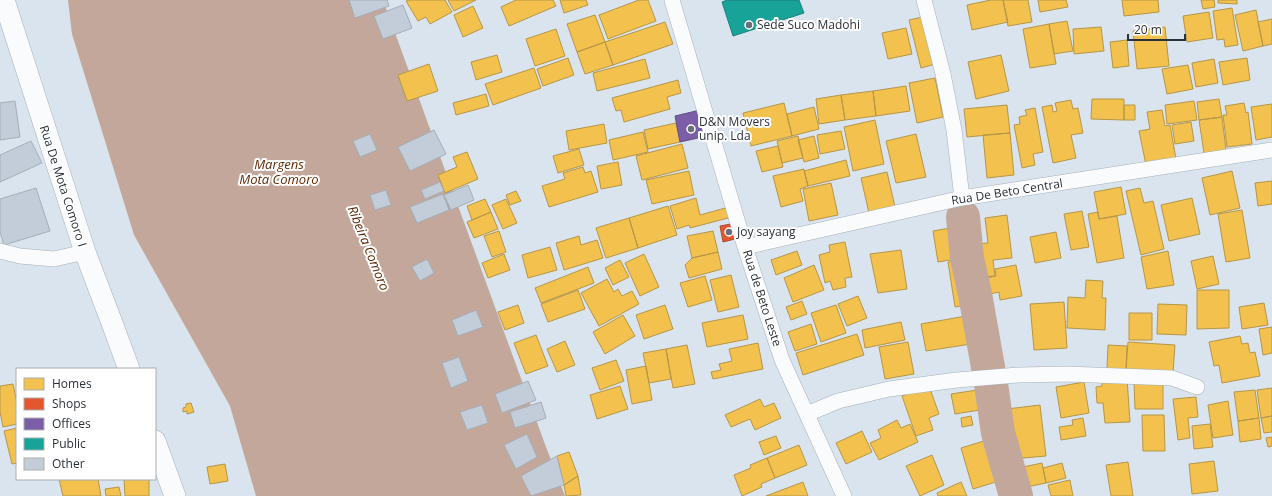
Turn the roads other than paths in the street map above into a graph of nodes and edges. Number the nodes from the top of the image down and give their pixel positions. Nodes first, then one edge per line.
1 (4, 0) edge
2 (672, 0) edge
3 (924, 0) edge
4 (1272, 150) edge
5 (962, 198) junction
6 (745, 247) junction
7 (84, 252) junction
8 (0, 254) edge
9 (129, 368) edge
10 (1197, 387) dead end
11 (807, 414) junction
12 (156, 444) edge
13 (175, 496) edge
14 (844, 496) edge

1 - 7 street, Rua De Mota Comoro I
2 - 6 street, Rua de Beto Leste
3 - 5 street
4 - 5 street, Rua De Beto Central
5 - 6 street, Rua De Beto Central
6 - 11 street, Rua de Beto Leste
7 - 8 street
7 - 9 street, Rua De Mota Comoro I
10 - 11 street
11 - 14 street, Rua de Beto Leste
12 - 13 street

